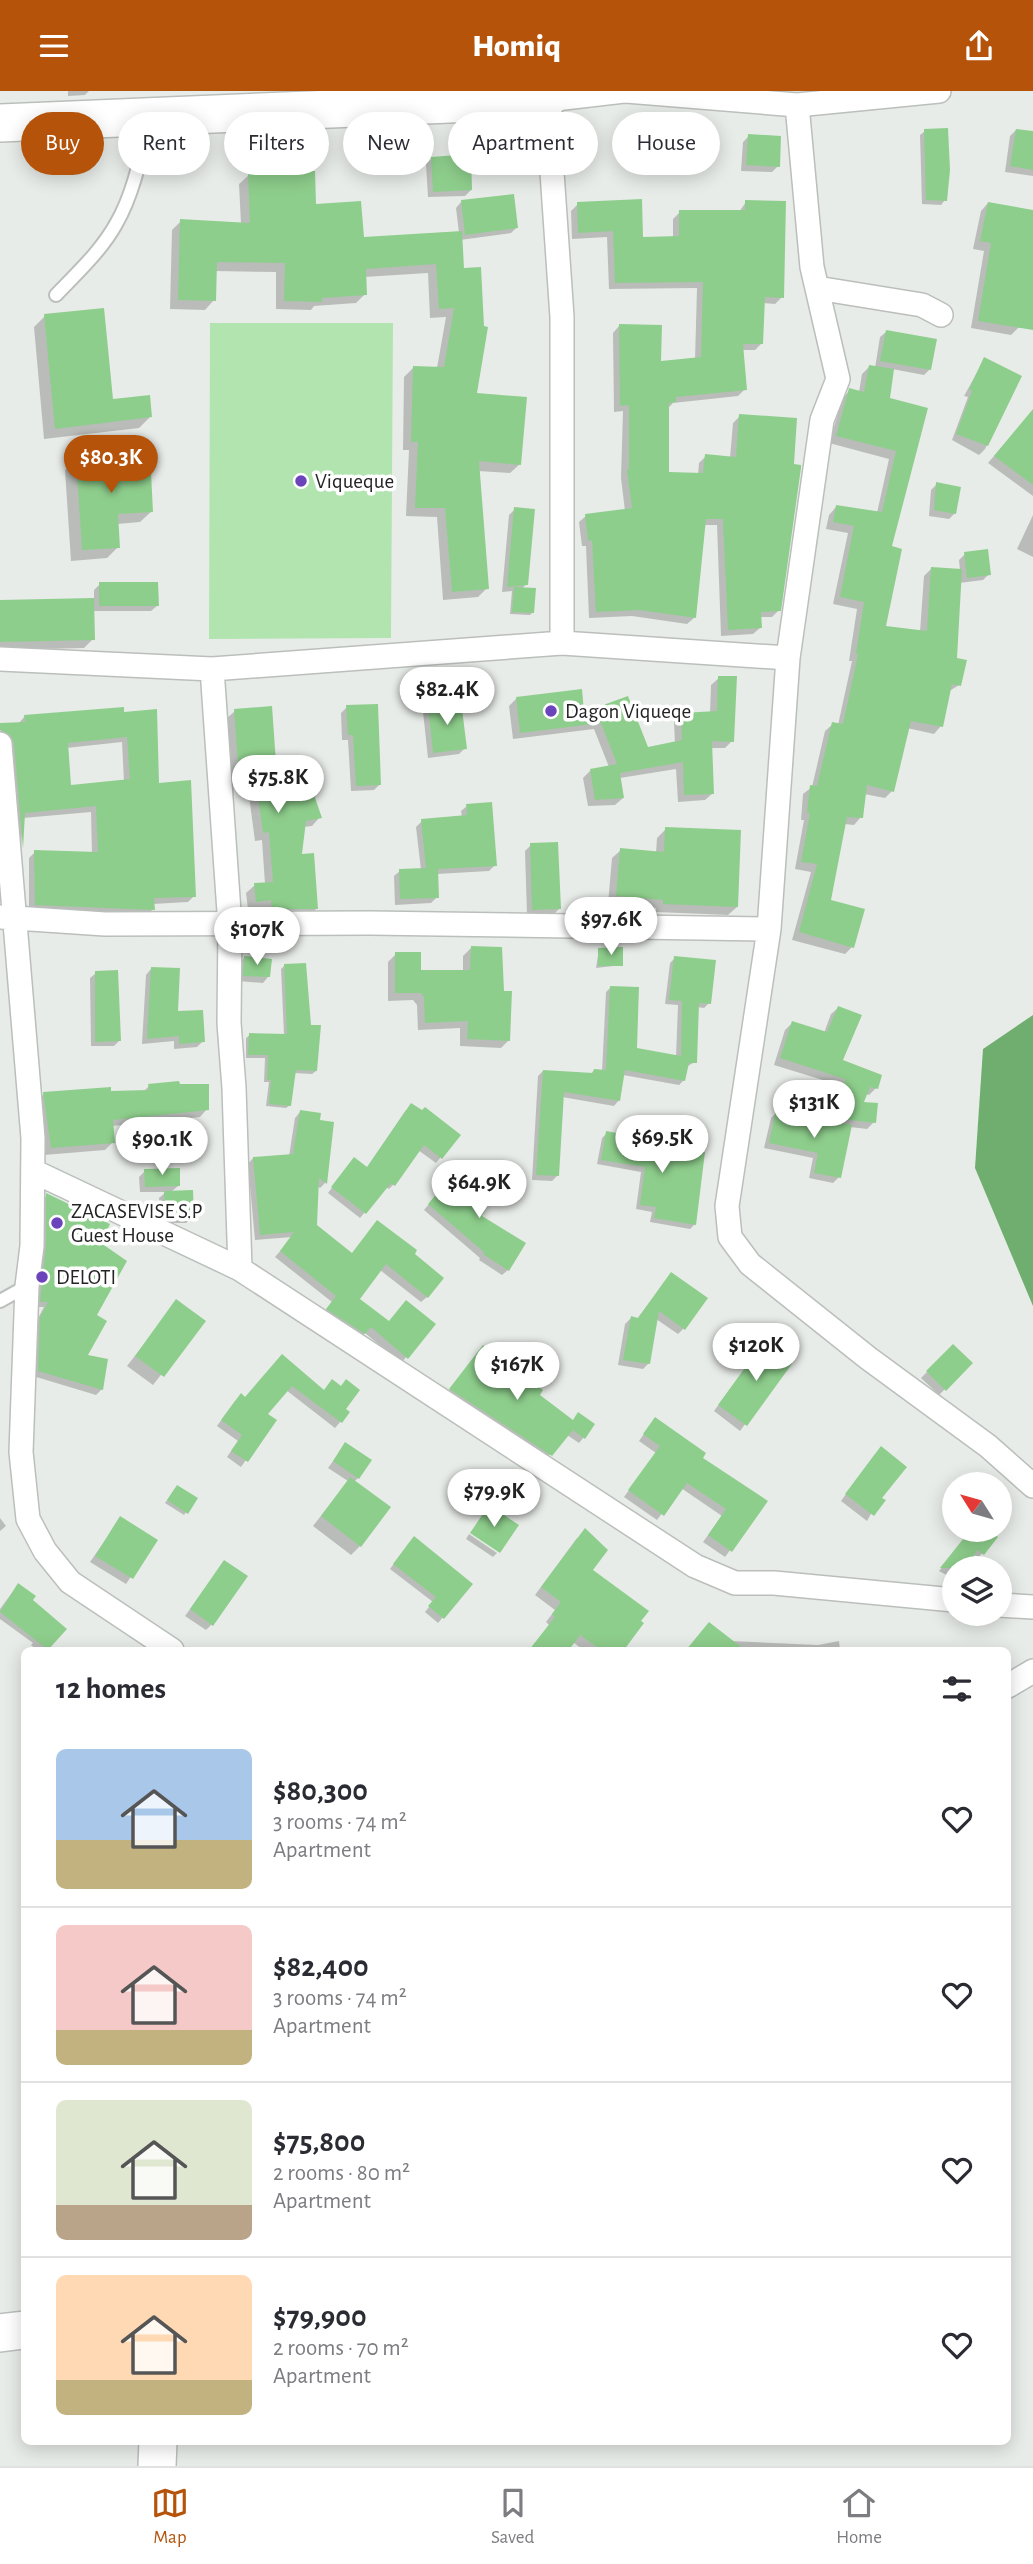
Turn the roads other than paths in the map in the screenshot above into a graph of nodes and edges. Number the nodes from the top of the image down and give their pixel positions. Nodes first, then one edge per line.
1 (625, 91) edge
2 (939, 91) edge
3 (547, 95) edge
4 (846, 96) edge
5 (797, 105) junction
6 (210, 112) edge
7 (118, 117) edge
8 (0, 123) edge
9 (136, 175) edge
10 (817, 288) junction
11 (56, 295) dead end
12 (941, 315) dead end
13 (562, 643) junction
14 (788, 658) junction
15 (0, 659) edge
16 (212, 669) junction
17 (0, 744) edge
18 (7, 918) edge
19 (229, 926) junction
20 (769, 929) junction
21 (33, 1171) junction
22 (240, 1269) junction
23 (27, 1286) junction
24 (0, 1301) edge
25 (1033, 1486) edge
26 (942, 1599) edge
27 (1012, 1606) edge
28 (1033, 1607) edge
29 (168, 1647) edge
30 (1033, 1671) edge
31 (1011, 1684) edge
32 (21, 2330) edge
33 (0, 2333) edge
34 (158, 2445) edge
35 (157, 2466) edge

1 - 3 street
1 - 5 street
2 - 4 street
3 - 6 main road
3 - 13 street
4 - 5 street
5 - 10 street
7 - 8 main road
9 - 11 lane
10 - 12 street
10 - 14 street
13 - 14 street
13 - 16 street
14 - 20 street
15 - 16 street
16 - 19 street
17 - 18 street
18 - 19 street
18 - 21 street
19 - 20 street
19 - 22 street
20 - 25 street
21 - 22 street
21 - 23 street
22 - 26 street
23 - 24 lane
23 - 29 street
27 - 28 street
30 - 31 street
32 - 33 main road
34 - 35 main road

